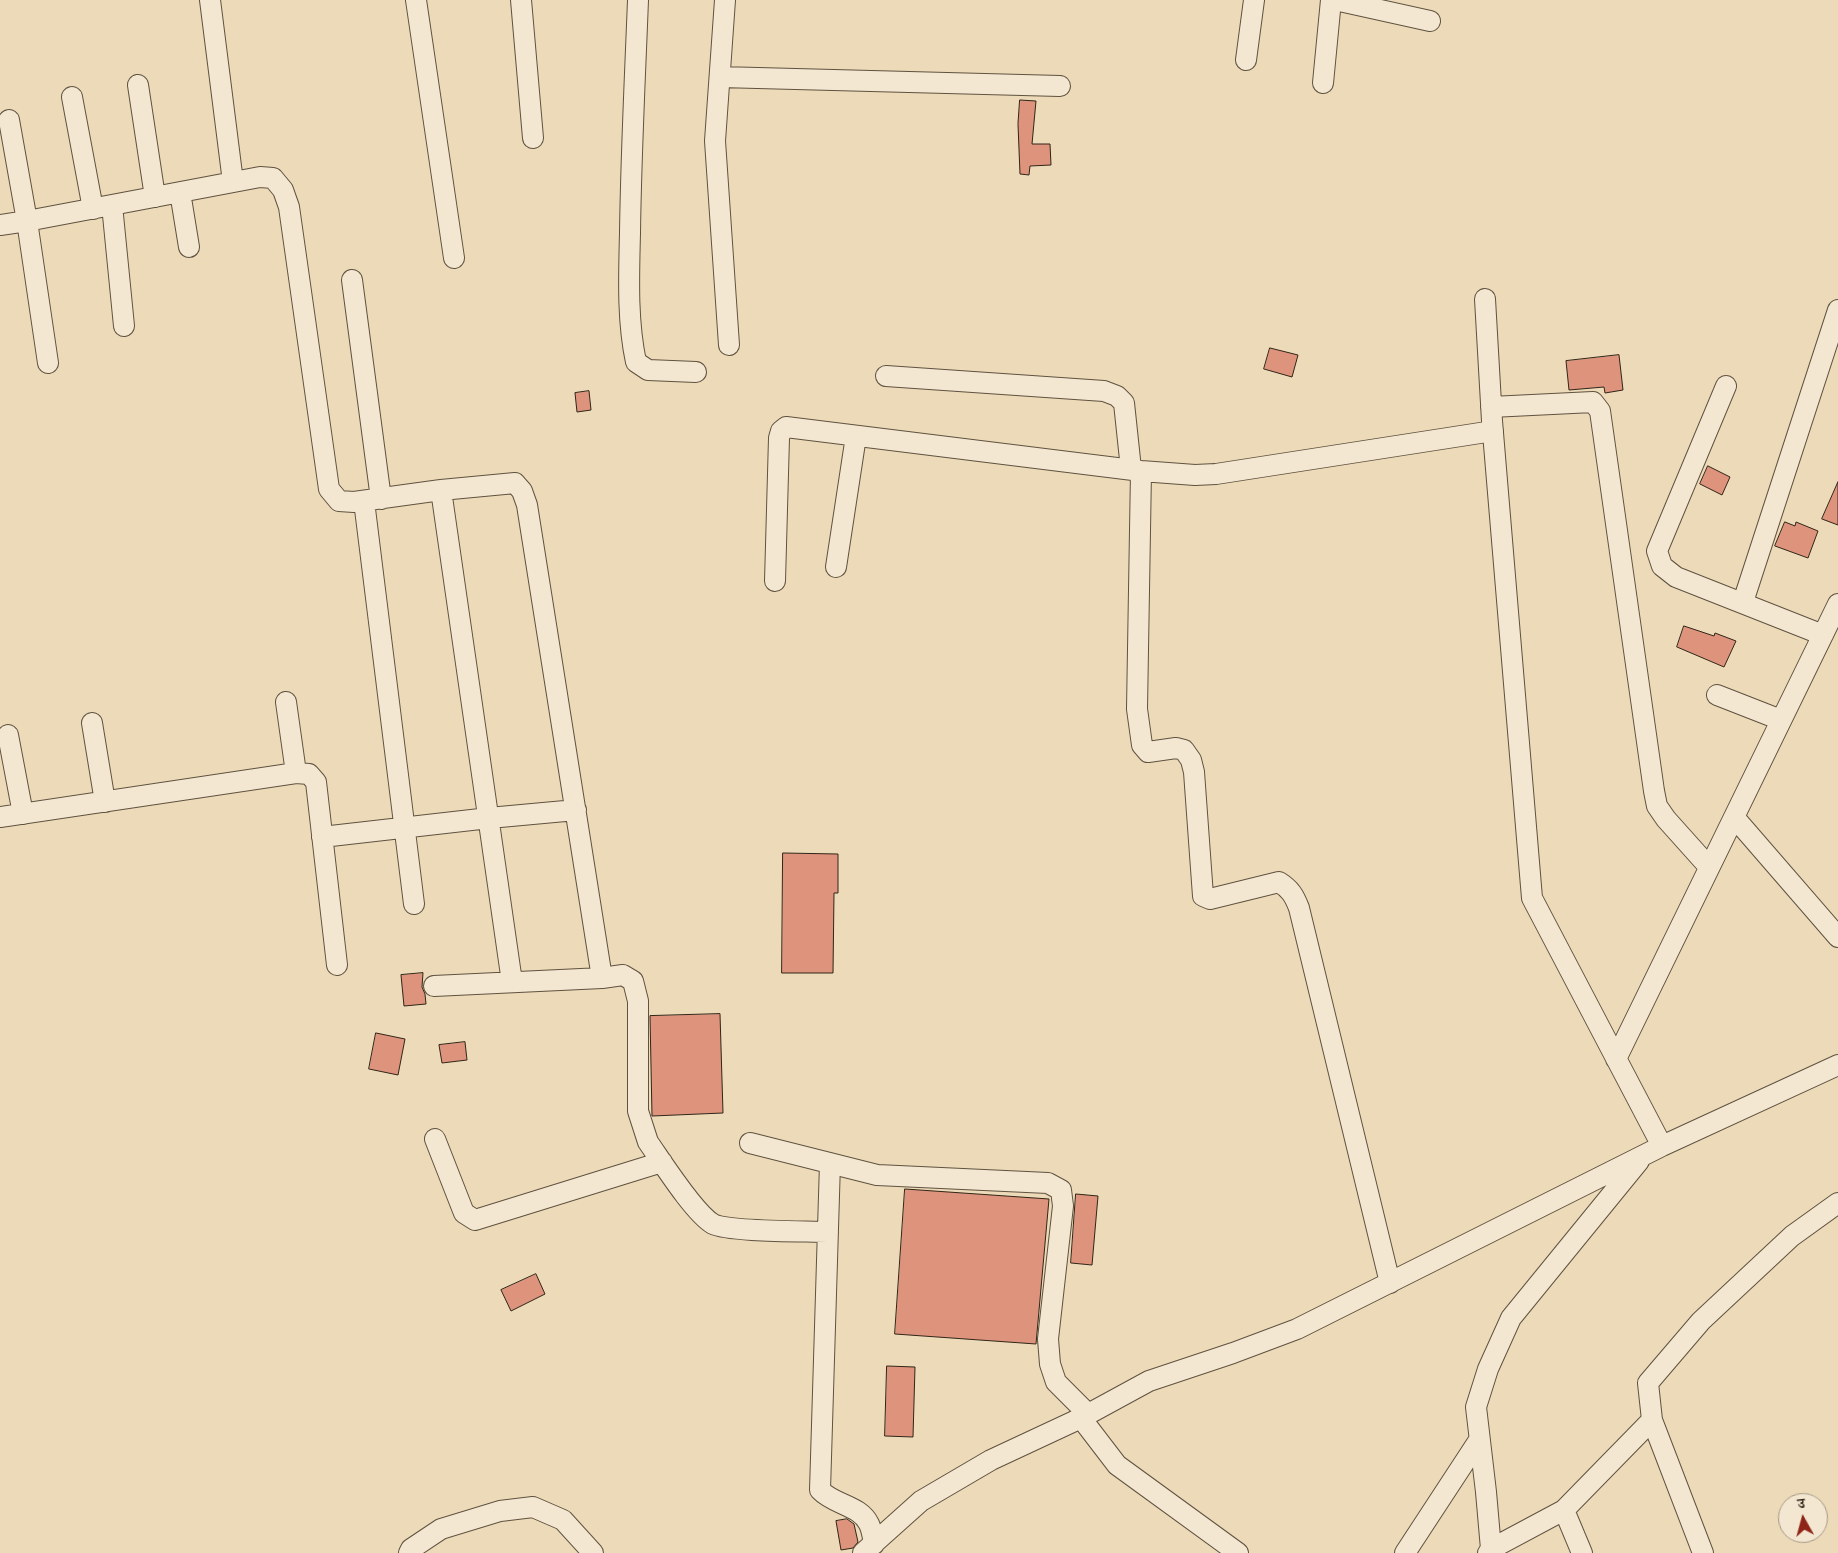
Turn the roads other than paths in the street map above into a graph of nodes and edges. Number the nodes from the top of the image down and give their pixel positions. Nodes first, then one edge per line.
1 (210, 0) edge
2 (416, 0) edge
3 (520, 0) edge
4 (638, 0) edge
5 (725, 0) edge
6 (1254, 0) edge
7 (1331, 0) edge
8 (1335, 0) edge
9 (1430, 21) dead end
10 (1246, 60) dead end
11 (720, 76) junction
12 (1323, 83) dead end
13 (138, 85) dead end
14 (1060, 86) dead end
15 (72, 97) dead end
16 (9, 120) dead end
17 (533, 138) dead end
18 (233, 182) junction
19 (180, 192) junction
20 (155, 197) junction
21 (103, 207) junction
22 (27, 221) junction
23 (0, 225) edge
24 (189, 247) dead end
25 (454, 258) dead end
26 (352, 280) dead end
27 (1485, 299) dead end
28 (1838, 310) edge
29 (124, 326) dead end
30 (729, 345) dead end
31 (48, 363) dead end
32 (696, 372) dead end
33 (886, 376) dead end
34 (1726, 386) dead end
35 (1491, 407) junction
36 (1493, 431) junction
37 (856, 436) junction
38 (1136, 470) junction
39 (441, 490) junction
40 (373, 500) junction
41 (836, 566) dead end
42 (775, 582) dead end
43 (1742, 602) junction
44 (1838, 604) edge
45 (1823, 635) junction
46 (1717, 695) dead end
47 (286, 702) dead end
48 (1782, 720) junction
49 (92, 723) dead end
50 (8, 735) dead end
51 (296, 772) junction
52 (105, 802) junction
53 (576, 810) junction
54 (23, 814) junction
55 (0, 818) edge
56 (489, 818) junction
57 (1734, 818) junction
58 (404, 827) junction
59 (322, 837) junction
60 (1709, 867) junction
61 (414, 904) dead end
62 (1838, 937) edge
63 (337, 965) dead end
64 (602, 978) junction
65 (512, 982) junction
66 (434, 986) dead end
67 (1616, 1059) junction
68 (1838, 1065) edge
69 (435, 1139) dead end
70 (750, 1143) dead end
71 (1662, 1146) junction
72 (1643, 1156) junction
73 (662, 1162) junction
74 (830, 1163) junction
75 (1838, 1203) edge
76 (828, 1232) junction
77 (1390, 1283) junction
78 (1084, 1416) junction
79 (1652, 1420) junction
80 (1480, 1440) junction
81 (1564, 1510) junction
82 (869, 1548) edge
83 (1489, 1551) edge
84 (409, 1553) edge
85 (593, 1553) edge
86 (1238, 1553) edge
87 (1405, 1553) edge
88 (1582, 1553) edge
89 (1704, 1553) edge

1 - 18 street
2 - 25 street
3 - 17 street
4 - 32 street
5 - 11 street
6 - 10 street
7 - 12 street
8 - 9 street
11 - 14 street
11 - 30 street
13 - 20 street
15 - 21 street
16 - 22 street
18 - 19 street
18 - 40 street
19 - 20 street
19 - 24 street
20 - 21 street
21 - 22 street
21 - 29 street
22 - 23 street
22 - 31 street
26 - 40 street
27 - 35 street
28 - 43 street
33 - 38 street
34 - 43 street
35 - 36 street
35 - 60 street
36 - 38 street
36 - 67 street
37 - 38 street
37 - 41 street
37 - 42 street
38 - 77 street
39 - 40 street
39 - 53 street
39 - 56 street
40 - 58 street
43 - 45 street
44 - 45 street
45 - 48 street
46 - 48 street
47 - 51 street
48 - 57 street
49 - 52 street
50 - 54 street
51 - 52 street
51 - 59 street
52 - 54 street
53 - 56 street
53 - 64 street
54 - 55 street
56 - 58 street
56 - 65 street
57 - 60 street
57 - 62 street
58 - 59 street
58 - 61 street
59 - 63 street
60 - 67 street
64 - 65 street
64 - 73 street
65 - 66 street
67 - 71 street
68 - 71 street
69 - 73 street
70 - 74 street
71 - 72 street
72 - 77 street
72 - 80 street
73 - 76 street
74 - 76 street
74 - 78 street
75 - 79 street
76 - 82 street
77 - 78 street
78 - 82 street
78 - 86 street
79 - 81 street
79 - 89 street
80 - 83 street
80 - 87 street
81 - 83 street
81 - 88 street
84 - 85 street

